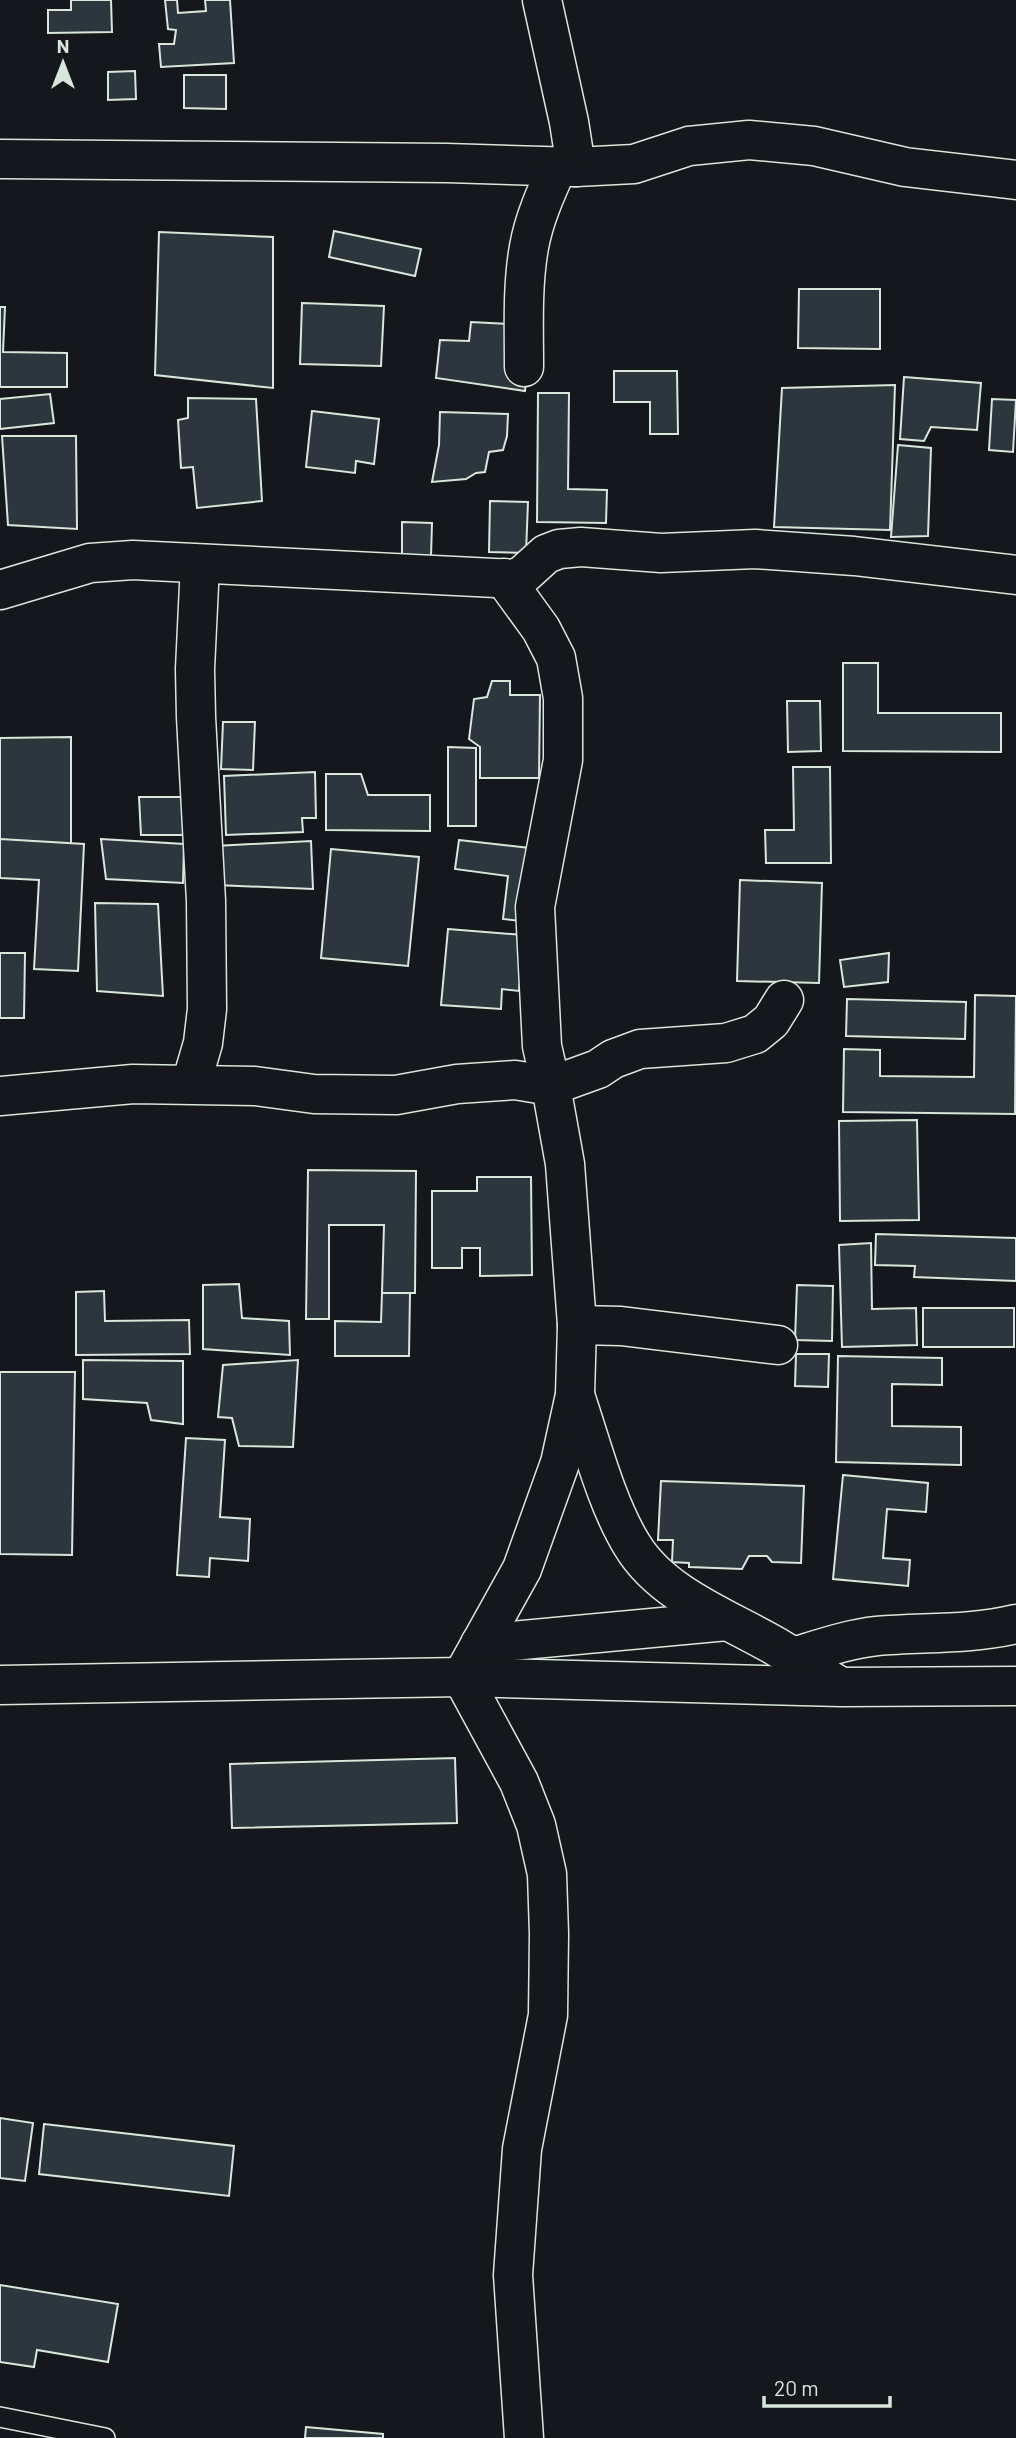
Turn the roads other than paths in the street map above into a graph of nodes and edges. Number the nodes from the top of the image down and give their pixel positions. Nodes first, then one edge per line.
1 (542, 0) edge
2 (0, 159) edge
3 (567, 166) junction
4 (1016, 180) edge
5 (524, 367) dead end
6 (200, 564) junction
7 (1016, 575) edge
8 (504, 578) junction
9 (0, 590) edge
10 (783, 1000) dead end
11 (191, 1084) junction
12 (551, 1086) junction
13 (0, 1096) edge
14 (577, 1325) junction
15 (778, 1345) dead end
16 (575, 1395) junction
17 (727, 1621) junction
18 (1016, 1624) edge
19 (480, 1644) junction
20 (793, 1657) junction
21 (462, 1677) junction
22 (0, 1685) edge
23 (1016, 1686) edge
24 (841, 1687) junction
25 (0, 2417) edge
26 (106, 2438) edge
27 (524, 2438) edge

1 - 3 street
2 - 3 street
3 - 4 street
3 - 5 street
6 - 8 street
6 - 9 street
6 - 11 street
7 - 8 street
8 - 12 street
10 - 12 street
11 - 12 street
11 - 13 street
12 - 14 street
14 - 15 street
14 - 16 street
16 - 17 street
16 - 19 street
17 - 19 street
17 - 20 street
18 - 20 street
19 - 21 street
20 - 24 street
21 - 22 street
21 - 24 street
21 - 27 street
23 - 24 street
25 - 26 lane

